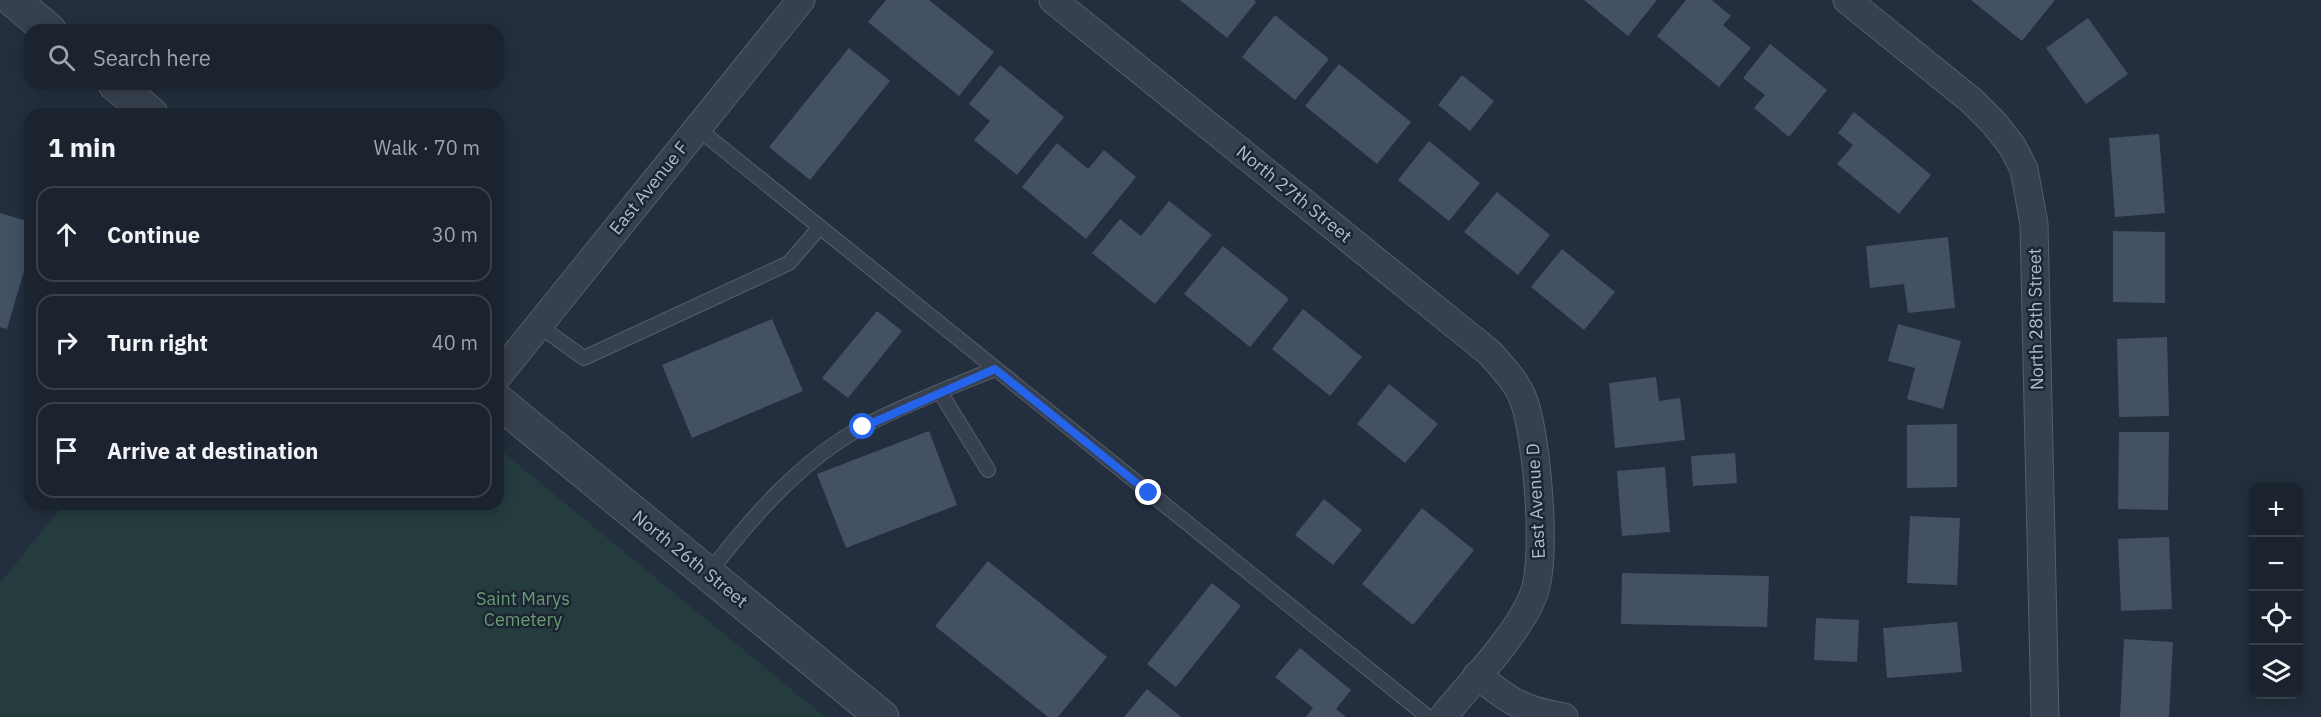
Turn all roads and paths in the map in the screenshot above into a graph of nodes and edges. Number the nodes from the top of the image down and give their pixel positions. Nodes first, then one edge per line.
1 (13, 0) edge
2 (801, 0) edge
3 (1053, 0) edge
4 (1847, 0) edge
5 (42, 24) edge
6 (122, 90) edge
7 (144, 108) edge
8 (697, 128) junction
9 (819, 227) junction
10 (538, 326) junction
11 (504, 368) edge
12 (995, 369) junction
13 (940, 392) junction
14 (1523, 399) joint
15 (504, 406) edge
16 (988, 470) dead end
17 (708, 574) junction
18 (1477, 675) junction
19 (882, 717) edge
20 (1428, 717) edge
21 (1443, 717) edge
22 (1564, 717) edge
23 (2045, 717) edge

1 - 5 street
2 - 8 street, East Avenue F
3 - 14 street, North 27th Street
4 - 23 street, North 28th Street
6 - 7 street
8 - 9 lane
8 - 10 street, East Avenue F
9 - 10 lane
9 - 12 lane
10 - 11 street, East Avenue F
12 - 13 lane
12 - 20 lane
13 - 16 lane
13 - 17 lane
14 - 18 street, East Avenue D
15 - 17 street, North 26th Street
17 - 19 street, North 26th Street
18 - 21 street, East Avenue D
18 - 22 street

